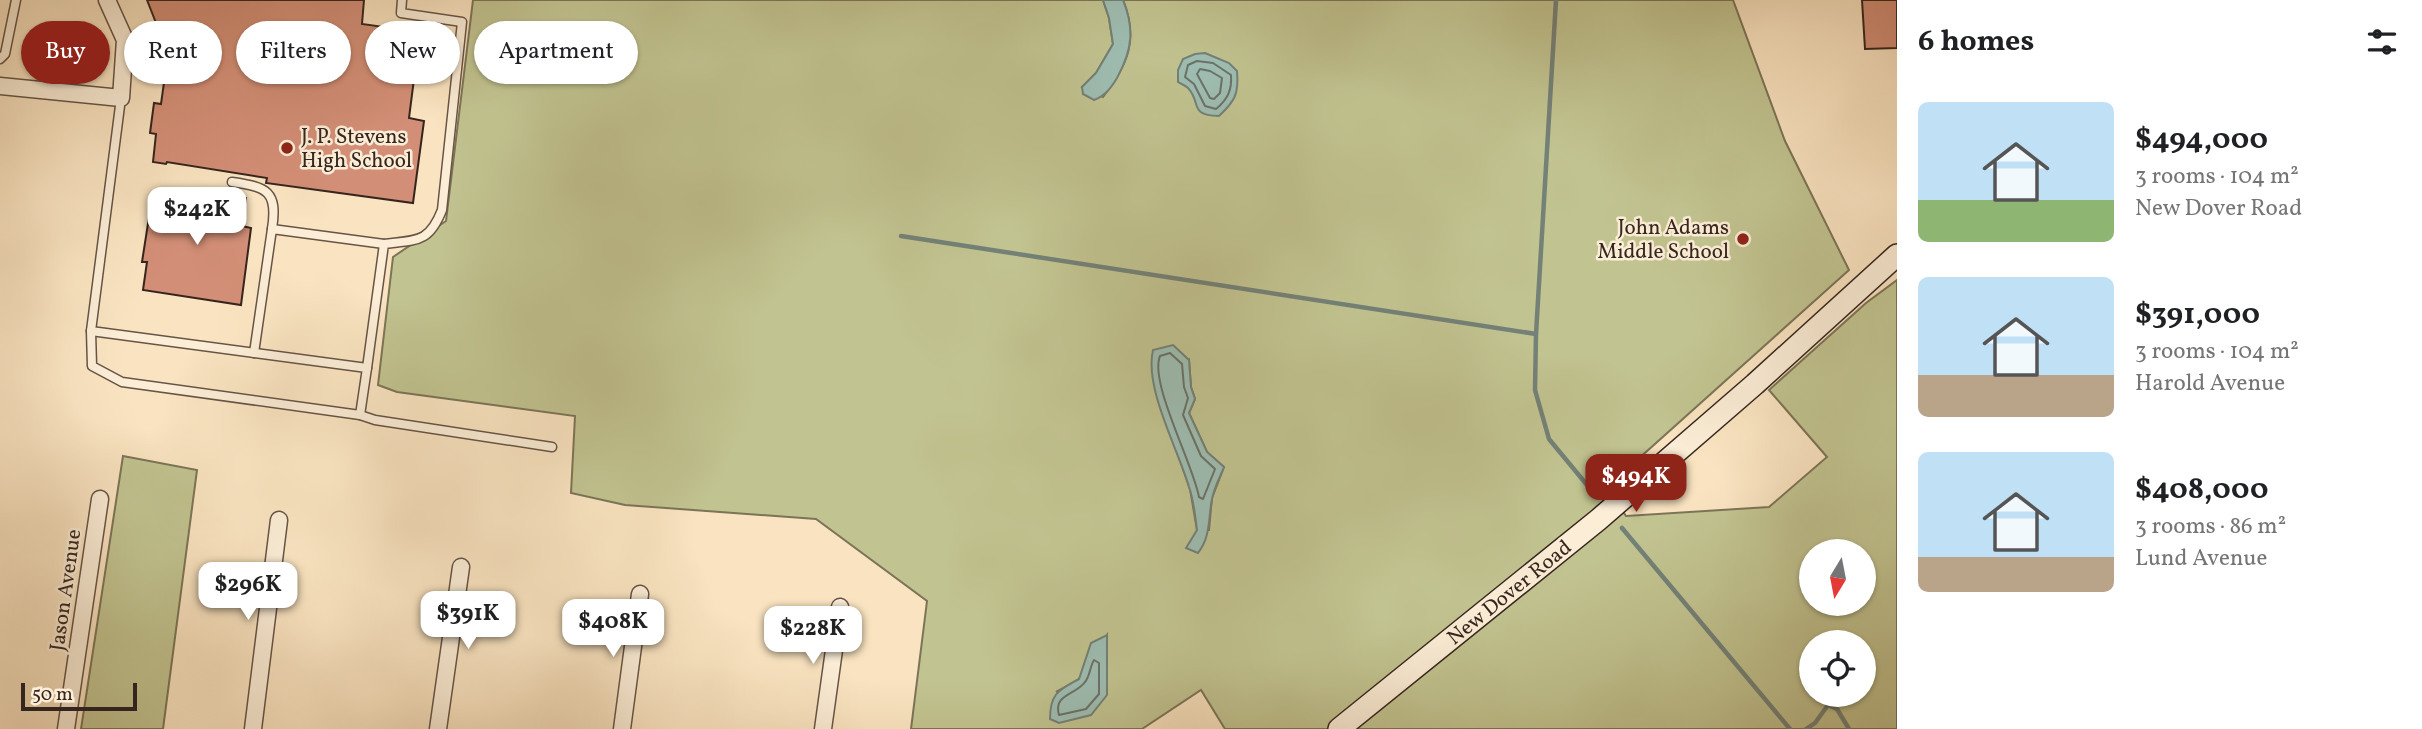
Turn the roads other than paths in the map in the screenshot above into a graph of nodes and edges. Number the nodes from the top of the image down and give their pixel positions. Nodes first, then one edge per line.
1 (16, 0) edge
2 (107, 0) edge
3 (402, 0) edge
4 (0, 59) edge
5 (0, 86) edge
6 (121, 98) junction
7 (232, 182) dead end
8 (272, 229) junction
9 (384, 244) junction
10 (1897, 256) edge
11 (91, 331) junction
12 (254, 353) junction
13 (367, 368) junction
14 (360, 415) junction
15 (552, 447) dead end
16 (100, 499) dead end
17 (279, 520) dead end
18 (461, 567) dead end
19 (640, 594) dead end
20 (840, 607) dead end
21 (66, 729) edge
22 (253, 729) edge
23 (438, 729) edge
24 (622, 729) edge
25 (823, 729) edge
26 (1339, 729) edge

1 - 4 lane
2 - 6 street
3 - 9 lane
5 - 6 street
6 - 11 lane
7 - 8 lane
8 - 9 lane
8 - 12 lane
9 - 13 lane
10 - 26 street, New Dover Road
11 - 12 lane
11 - 14 lane
12 - 13 lane
13 - 14 lane
14 - 15 lane
16 - 21 street, Jason Avenue
17 - 22 street
18 - 23 street
19 - 24 street
20 - 25 street

